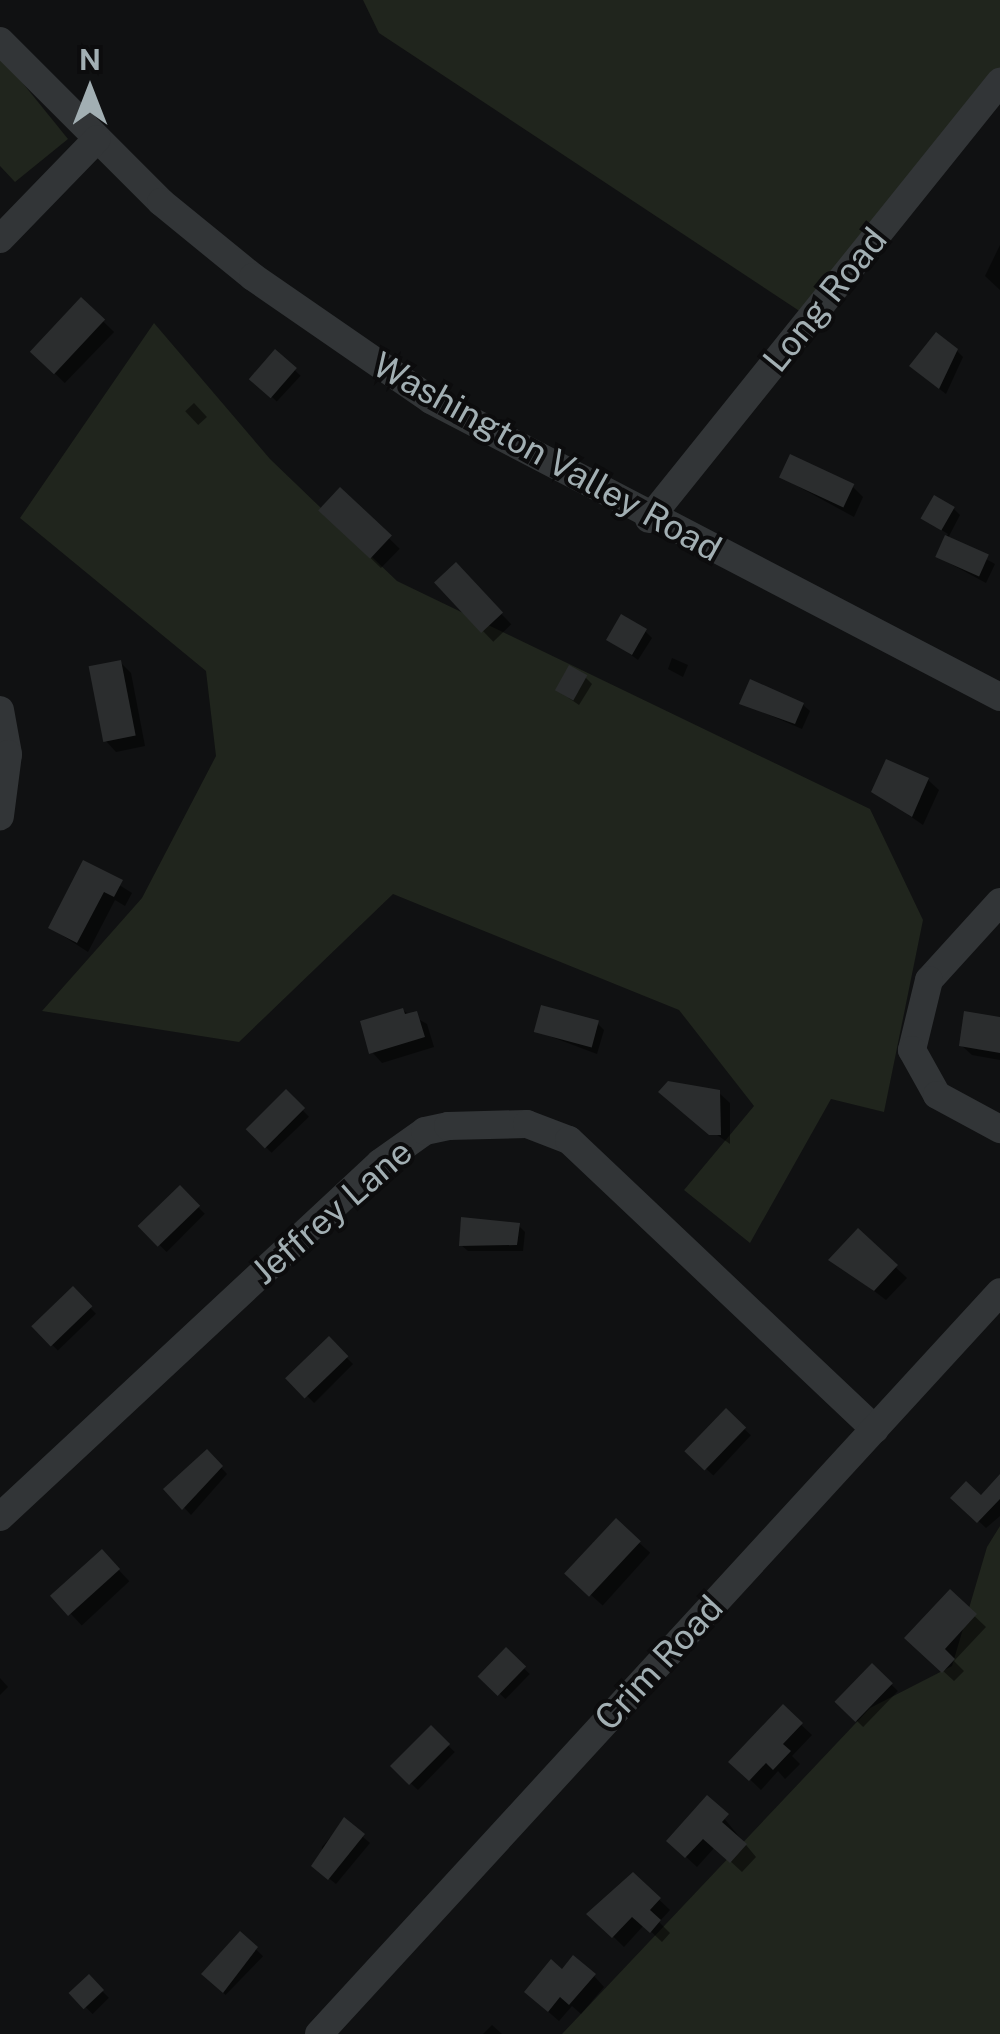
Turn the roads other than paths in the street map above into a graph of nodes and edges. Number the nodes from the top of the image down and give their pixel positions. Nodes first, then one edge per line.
1 (0, 40) edge
2 (1000, 82) edge
3 (97, 140) junction
4 (0, 239) edge
5 (650, 519) junction
6 (1000, 696) edge
7 (0, 710) edge
8 (0, 816) edge
9 (1000, 902) edge
10 (1000, 1129) edge
11 (1000, 1292) edge
12 (874, 1429) junction
13 (0, 1517) edge
14 (319, 2034) edge

1 - 3 street, Washington Valley Road
2 - 5 street, Long Road
3 - 4 street
3 - 5 street, Washington Valley Road
5 - 6 street, Washington Valley Road
7 - 8 street
9 - 10 street
11 - 12 street, Crim Road
12 - 13 street, Jeffrey Lane
12 - 14 street, Crim Road

